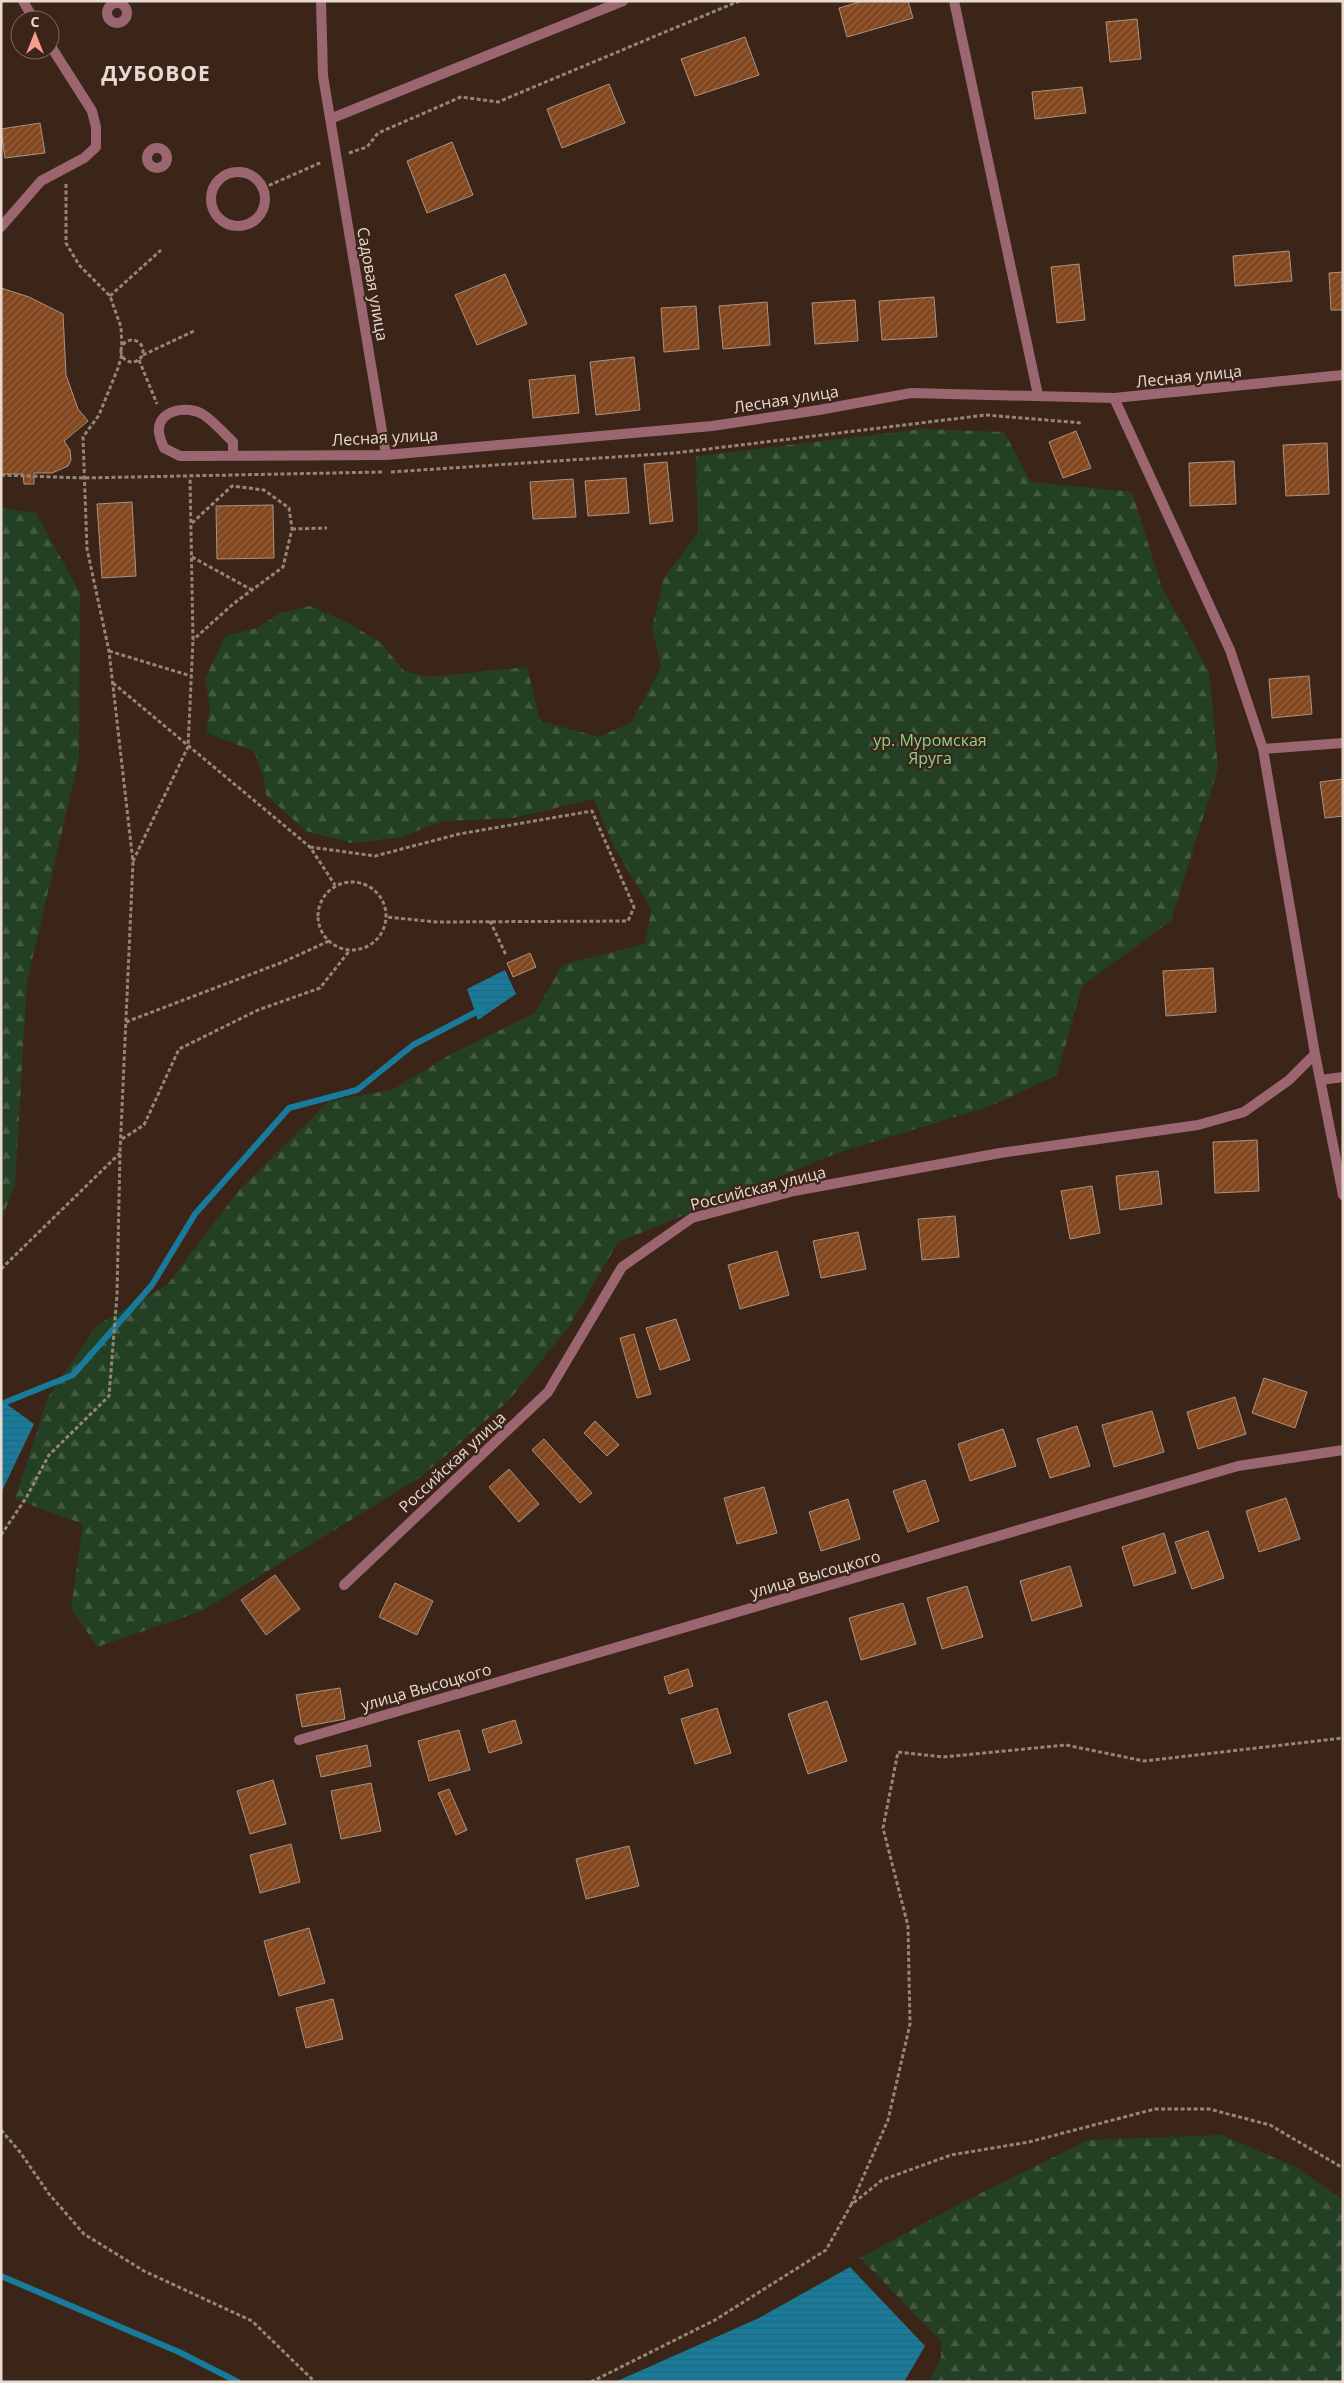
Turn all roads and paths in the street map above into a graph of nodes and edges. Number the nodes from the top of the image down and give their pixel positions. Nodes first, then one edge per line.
1 (321, 1) edge
2 (623, 1) edge
3 (739, 1) edge
4 (954, 1) edge
5 (60, 60) edge
6 (330, 119) junction
7 (336, 158) junction
8 (263, 188) junction
9 (65, 193) dead end
10 (1, 227) edge
11 (161, 250) dead end
12 (110, 296) junction
13 (194, 331) dead end
14 (122, 348) junction
15 (122, 354) junction
16 (143, 355) junction
17 (139, 360) junction
18 (1343, 375) edge
19 (152, 389) dead end
20 (1038, 395) junction
21 (1114, 398) junction
22 (1082, 423) dead end
23 (233, 455) junction
24 (386, 455) junction
25 (1, 475) edge
26 (190, 477) junction
27 (83, 478) junction
28 (191, 523) junction
29 (327, 528) dead end
30 (292, 529) junction
31 (192, 557) junction
32 (252, 590) junction
33 (193, 640) junction
34 (109, 651) junction
35 (191, 676) junction
36 (113, 683) junction
37 (1343, 743) edge
38 (188, 747) junction
39 (1263, 750) junction
40 (310, 847) junction
41 (133, 862) junction
42 (335, 885) junction
43 (386, 917) junction
44 (490, 921) junction
45 (329, 940) junction
46 (350, 950) junction
47 (506, 954) dead end
48 (126, 1022) junction
49 (1315, 1054) junction
50 (1343, 1077) edge
51 (1321, 1080) junction
52 (121, 1140) junction
53 (120, 1153) junction
54 (1343, 1195) edge
55 (1, 1269) edge
56 (1343, 1450) edge
57 (1, 1536) edge
58 (344, 1585) dead end
59 (1343, 1738) edge
60 (299, 1740) dead end
61 (1, 2130) edge
62 (1343, 2168) edge
63 (851, 2205) junction
64 (315, 2382) edge
65 (591, 2382) edge

1 - 6 street, Садовая улица
2 - 6 street
3 - 7 path
4 - 20 street
5 - 10 street
6 - 7 street, Садовая улица
7 - 8 path
7 - 24 street, Садовая улица
8 - 8 street
9 - 12 path
11 - 12 path
12 - 14 path
13 - 16 path
14 - 15 path
14 - 16 path
15 - 17 path
15 - 27 path
16 - 17 path
17 - 19 path
18 - 21 street, Лесная улица
20 - 21 street, Лесная улица
20 - 24 street, Лесная улица
21 - 39 street
22 - 26 path
23 - 23 street, Лесная улица
23 - 24 street, Лесная улица
25 - 27 path
26 - 27 path
26 - 28 path
27 - 34 path
28 - 30 path
28 - 31 path
29 - 30 path
30 - 32 path
31 - 32 path
31 - 33 path
32 - 33 path
33 - 35 path
34 - 35 path
34 - 36 path
35 - 38 path
36 - 38 path
36 - 41 path
37 - 39 street
38 - 40 path
38 - 41 path
39 - 49 street
40 - 42 path
40 - 44 path
41 - 48 path
42 - 43 path
42 - 45 path
43 - 44 path
43 - 46 path
44 - 47 path
45 - 46 path
45 - 48 path
46 - 52 path
48 - 52 path
49 - 51 street
49 - 58 street, Российская улица
50 - 51 street
51 - 54 street
52 - 53 path
53 - 55 path
53 - 57 path
56 - 60 street, улица Высоцкого
59 - 63 path
61 - 64 path
62 - 63 path
63 - 65 path

